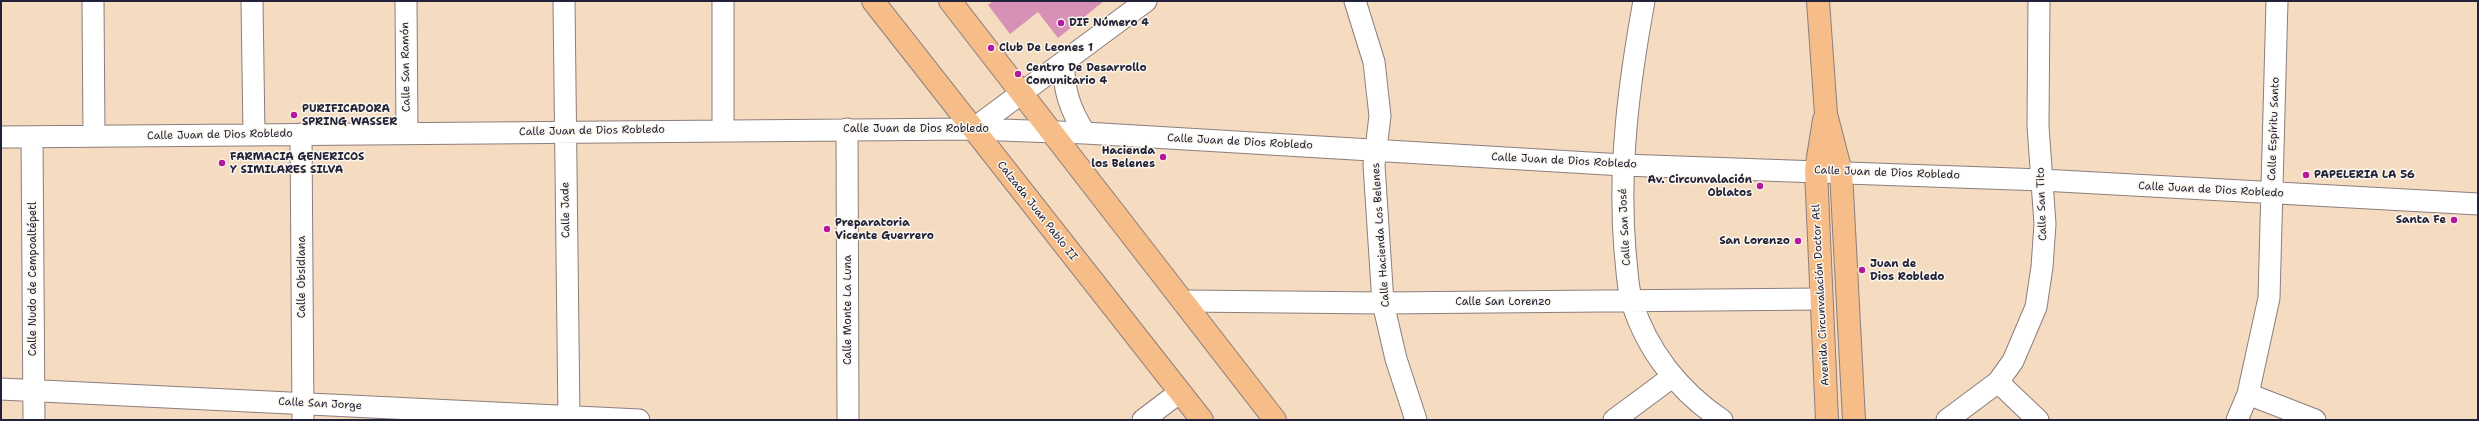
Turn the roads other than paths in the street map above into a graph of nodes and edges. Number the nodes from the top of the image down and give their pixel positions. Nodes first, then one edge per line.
1 (93, 1) edge
2 (252, 1) edge
3 (406, 1) edge
4 (564, 1) edge
5 (723, 1) edge
6 (874, 1) edge
7 (950, 1) edge
8 (1146, 1) edge
9 (1355, 1) edge
10 (1644, 1) edge
11 (1818, 1) edge
12 (2039, 1) edge
13 (2277, 1) edge
14 (1064, 62) junction
15 (1022, 93) junction
16 (1826, 114) junction
17 (847, 129) junction
18 (973, 129) junction
19 (723, 130) junction
20 (565, 132) junction
21 (1051, 132) junction
22 (407, 133) junction
23 (1085, 133) junction
24 (301, 134) junction
25 (254, 135) junction
26 (94, 136) junction
27 (1, 137) edge
28 (32, 137) junction
29 (1377, 150) junction
30 (1623, 164) junction
31 (1816, 170) junction
32 (1841, 172) junction
33 (2042, 180) junction
34 (2272, 194) junction
35 (2478, 204) edge
36 (1821, 299) junction
37 (1185, 301) junction
38 (1631, 301) junction
39 (1384, 303) junction
40 (1672, 377) junction
41 (1998, 382) junction
42 (1, 389) edge
43 (34, 390) junction
44 (1180, 392) junction
45 (2248, 394) junction
46 (303, 412) edge
47 (569, 418) edge
48 (34, 420) edge
49 (639, 420) edge
50 (848, 420) edge
51 (1143, 420) edge
52 (1202, 420) edge
53 (1275, 420) edge
54 (1416, 420) edge
55 (1614, 420) edge
56 (1722, 420) edge
57 (1827, 420) edge
58 (1854, 420) edge
59 (1946, 420) edge
60 (2038, 420) edge
61 (2237, 420) edge
62 (2315, 420) edge

1 - 26 street
2 - 25 street
3 - 22 street, Calle San Ramón
4 - 20 street, Calle Jade
5 - 19 street
6 - 18 main road, Calzada Juan Pablo II
7 - 15 main road
8 - 14 street
9 - 29 street, Calle Hacienda Los Belenes
10 - 30 street, Calle San José
11 - 16 main road
12 - 33 street, Calle San Tito
13 - 34 street, Calle Espíritu Santo
14 - 15 street
14 - 23 street
15 - 18 street
15 - 21 main road
16 - 31 main road, Avenida Circunvalación Doctor Atl
16 - 32 main road
17 - 18 street, Calle Juan de Dios Robledo
17 - 19 street, Calle Juan de Dios Robledo
17 - 50 street, Calle Monte La Luna
18 - 21 street, Calle Juan de Dios Robledo
18 - 44 main road, Calzada Juan Pablo II
19 - 20 street, Calle Juan de Dios Robledo
20 - 22 street, Calle Juan de Dios Robledo
20 - 47 street, Calle Jade
21 - 23 street, Calle Juan de Dios Robledo
21 - 37 main road
22 - 24 street, Calle Juan de Dios Robledo
23 - 29 street, Calle Juan de Dios Robledo
24 - 25 street, Calle Juan de Dios Robledo
24 - 46 street, Calle Obsidiana
25 - 26 street, Calle Juan de Dios Robledo
26 - 28 street, Calle Juan de Dios Robledo
27 - 28 street, Calle Juan de Dios Robledo
28 - 43 street, Calle Nudo de Cempoaltépetl
29 - 30 street, Calle Juan de Dios Robledo
29 - 39 street, Calle Hacienda Los Belenes
30 - 31 street, Calle Juan de Dios Robledo
30 - 38 street, Calle San José
31 - 32 street, Calle Juan de Dios Robledo
31 - 36 main road, Avenida Circunvalación Doctor Atl
32 - 33 street, Calle Juan de Dios Robledo
32 - 58 main road
33 - 34 street, Calle Juan de Dios Robledo
33 - 41 street, Calle San Tito
34 - 35 street, Calle Juan de Dios Robledo
34 - 45 street, Calle Espíritu Santo
36 - 38 street, Calle San Lorenzo
36 - 57 main road, Avenida Circunvalación Doctor Atl
37 - 39 street, Calle San Lorenzo
37 - 53 main road
38 - 39 street, Calle San Lorenzo
38 - 40 street, Calle San José
39 - 54 street, Calle Hacienda Los Belenes
40 - 55 street
40 - 56 street, Calle San José
41 - 59 street, Calle San Tito
41 - 60 street
42 - 43 street, Calle San Jorge
43 - 46 street, Calle San Jorge
43 - 48 street, Calle Nudo de Cempoaltépetl
44 - 51 street
44 - 52 main road, Calzada Juan Pablo II
45 - 61 street, Calle Espíritu Santo
45 - 62 street
46 - 47 street, Calle San Jorge
47 - 49 street, Calle San Jorge

